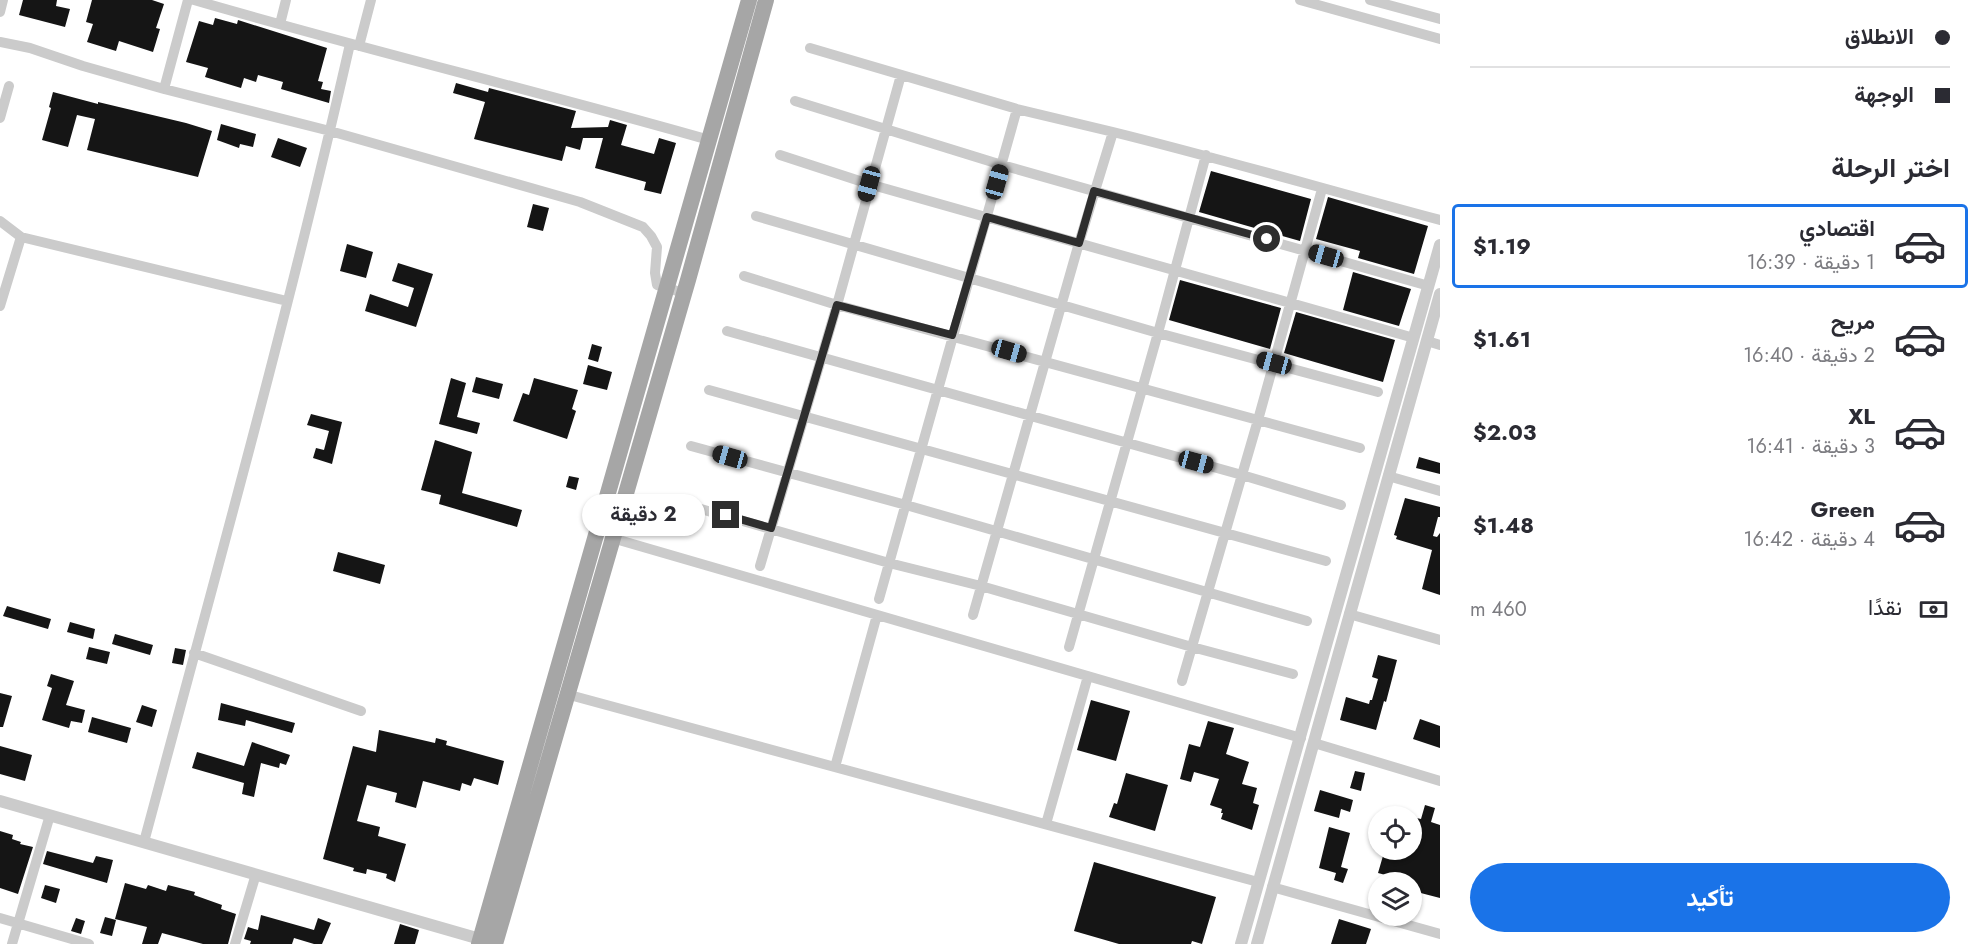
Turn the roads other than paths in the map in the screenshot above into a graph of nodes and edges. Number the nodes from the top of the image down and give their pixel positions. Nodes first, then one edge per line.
1 (3, 0) edge
2 (188, 0) edge
3 (194, 0) edge
4 (286, 0) edge
5 (371, 0) edge
6 (749, 0) edge
7 (766, 0) edge
8 (1300, 0) edge
9 (1370, 0) edge
10 (0, 12) edge
11 (1440, 19) edge
12 (280, 24) junction
13 (1440, 39) edge
14 (0, 42) edge
15 (355, 45) junction
16 (810, 48) dead end
17 (901, 75) junction
18 (9, 86) dead end
19 (164, 89) junction
20 (795, 100) dead end
21 (1017, 109) junction
22 (0, 118) edge
23 (887, 130) junction
24 (330, 131) junction
25 (1113, 132) junction
26 (709, 140) junction
27 (780, 155) dead end
28 (1206, 155) junction
29 (1002, 165) junction
30 (869, 184) junction
31 (1322, 189) junction
32 (1094, 191) junction
33 (756, 216) dead end
34 (987, 217) junction
35 (1189, 217) junction
36 (1440, 220) edge
37 (0, 221) edge
38 (21, 237) junction
39 (1079, 243) junction
40 (853, 244) junction
41 (1440, 245) edge
42 (1306, 250) junction
43 (1175, 270) junction
44 (744, 276) dead end
45 (969, 279) junction
46 (1429, 286) junction
47 (667, 289) junction
48 (684, 293) junction
49 (1440, 294) edge
50 (287, 301) junction
51 (1290, 303) junction
52 (1063, 304) junction
53 (837, 305) junction
54 (0, 306) edge
55 (727, 331) dead end
56 (1158, 333) junction
57 (952, 335) junction
58 (1414, 338) junction
59 (1427, 341) junction
60 (1440, 345) edge
61 (820, 357) junction
62 (1046, 362) junction
63 (1274, 363) junction
64 (1142, 389) junction
65 (709, 390) dead end
66 (937, 390) junction
67 (1378, 392) dead end
68 (1031, 415) junction
69 (804, 418) junction
70 (1258, 420) junction
71 (1127, 443) junction
72 (691, 446) dead end
73 (922, 448) junction
74 (1360, 448) dead end
75 (788, 474) junction
76 (1013, 475) junction
77 (1242, 475) junction
78 (1388, 476) junction
79 (1440, 491) edge
80 (1111, 500) junction
81 (680, 503) dead end
82 (906, 505) junction
83 (1341, 505) dead end
84 (771, 528) junction
85 (997, 531) junction
86 (1225, 532) junction
87 (612, 538) junction
88 (1356, 539) junction
89 (1369, 543) junction
90 (1094, 559) junction
91 (1326, 561) dead end
92 (890, 563) junction
93 (760, 566) dead end
94 (981, 586) junction
95 (1208, 592) junction
96 (879, 599) dead end
97 (1349, 614) junction
98 (877, 615) junction
99 (973, 615) dead end
100 (1078, 615) junction
101 (1307, 621) dead end
102 (1440, 640) edge
103 (1069, 647) dead end
104 (1192, 647) junction
105 (194, 653) junction
106 (1293, 674) dead end
107 (1088, 676) junction
108 (1182, 681) dead end
109 (566, 694) junction
110 (361, 711) dead end
111 (1301, 738) junction
112 (1314, 743) junction
113 (835, 767) junction
114 (1440, 781) edge
115 (0, 801) edge
116 (50, 815) junction
117 (1046, 824) junction
118 (144, 842) junction
119 (256, 874) junction
120 (1258, 882) junction
121 (1272, 887) junction
122 (0, 918) edge
123 (18, 924) junction
124 (1440, 934) edge
125 (489, 943) edge
126 (12, 944) edge
127 (89, 944) edge
128 (235, 944) edge
129 (1241, 944) edge
130 (1257, 944) edge

1 - 10 street
2 - 19 street
3 - 12 street
4 - 12 street
5 - 15 street
6 - 26 main road
7 - 48 main road
8 - 13 street
9 - 11 street
12 - 15 street
14 - 19 street
15 - 24 street
15 - 26 street
16 - 17 street
17 - 21 street
17 - 23 street
18 - 22 street
19 - 24 street
20 - 23 street
21 - 25 street
21 - 29 street
23 - 29 street
23 - 30 street
24 - 47 street
24 - 50 street
25 - 28 street
25 - 32 street
26 - 47 main road
27 - 30 street
28 - 31 street
28 - 35 street
29 - 32 street
29 - 34 street
30 - 34 street
30 - 40 street
31 - 36 street
31 - 42 street
32 - 35 street
32 - 39 street
33 - 40 street
34 - 39 street
34 - 45 street
35 - 42 street
35 - 43 street
37 - 38 street
38 - 50 street
38 - 54 street
39 - 43 street
39 - 52 street
40 - 45 street
40 - 53 street
41 - 46 street
42 - 46 street
42 - 51 street
43 - 51 street
43 - 56 street
44 - 53 street
45 - 52 street
45 - 57 street
46 - 58 street
47 - 48 street
47 - 125 main road
48 - 87 main road
49 - 59 street
50 - 105 street
51 - 58 street
51 - 63 street
52 - 56 street
52 - 62 street
53 - 57 street
53 - 61 street
55 - 61 street
56 - 63 street
56 - 64 street
57 - 62 street
57 - 66 street
58 - 88 street
59 - 60 street
59 - 78 street
61 - 66 street
61 - 69 street
62 - 64 street
62 - 68 street
63 - 67 street
63 - 70 street
64 - 70 street
64 - 71 street
65 - 69 street
66 - 68 street
66 - 73 street
68 - 71 street
68 - 76 street
69 - 73 street
69 - 75 street
70 - 74 street
70 - 77 street
71 - 77 street
71 - 80 street
72 - 75 street
73 - 76 street
73 - 82 street
75 - 82 street
75 - 84 street
76 - 80 street
76 - 85 street
77 - 83 street
77 - 86 street
78 - 79 street
78 - 89 street
80 - 86 street
80 - 90 street
81 - 84 street
82 - 85 street
82 - 92 street
84 - 92 street
84 - 93 street
85 - 90 street
85 - 94 street
86 - 91 street
86 - 95 street
87 - 98 street
87 - 109 main road
88 - 89 street
88 - 111 street
89 - 97 street
90 - 95 street
90 - 100 street
92 - 94 street
92 - 96 street
94 - 99 street
94 - 100 street
95 - 101 street
95 - 104 street
97 - 102 street
97 - 112 street
98 - 107 street
98 - 113 street
100 - 103 street
100 - 104 street
104 - 106 street
104 - 108 street
105 - 110 street
105 - 118 street
107 - 111 street
107 - 117 street
109 - 113 street
109 - 125 main road
111 - 120 street
112 - 114 street
112 - 121 street
113 - 117 street
115 - 116 street
116 - 118 street
116 - 123 street
117 - 120 street
118 - 119 street
119 - 125 street
119 - 128 street
120 - 129 street
121 - 124 street
121 - 130 street
122 - 123 street
123 - 126 street
123 - 127 street

